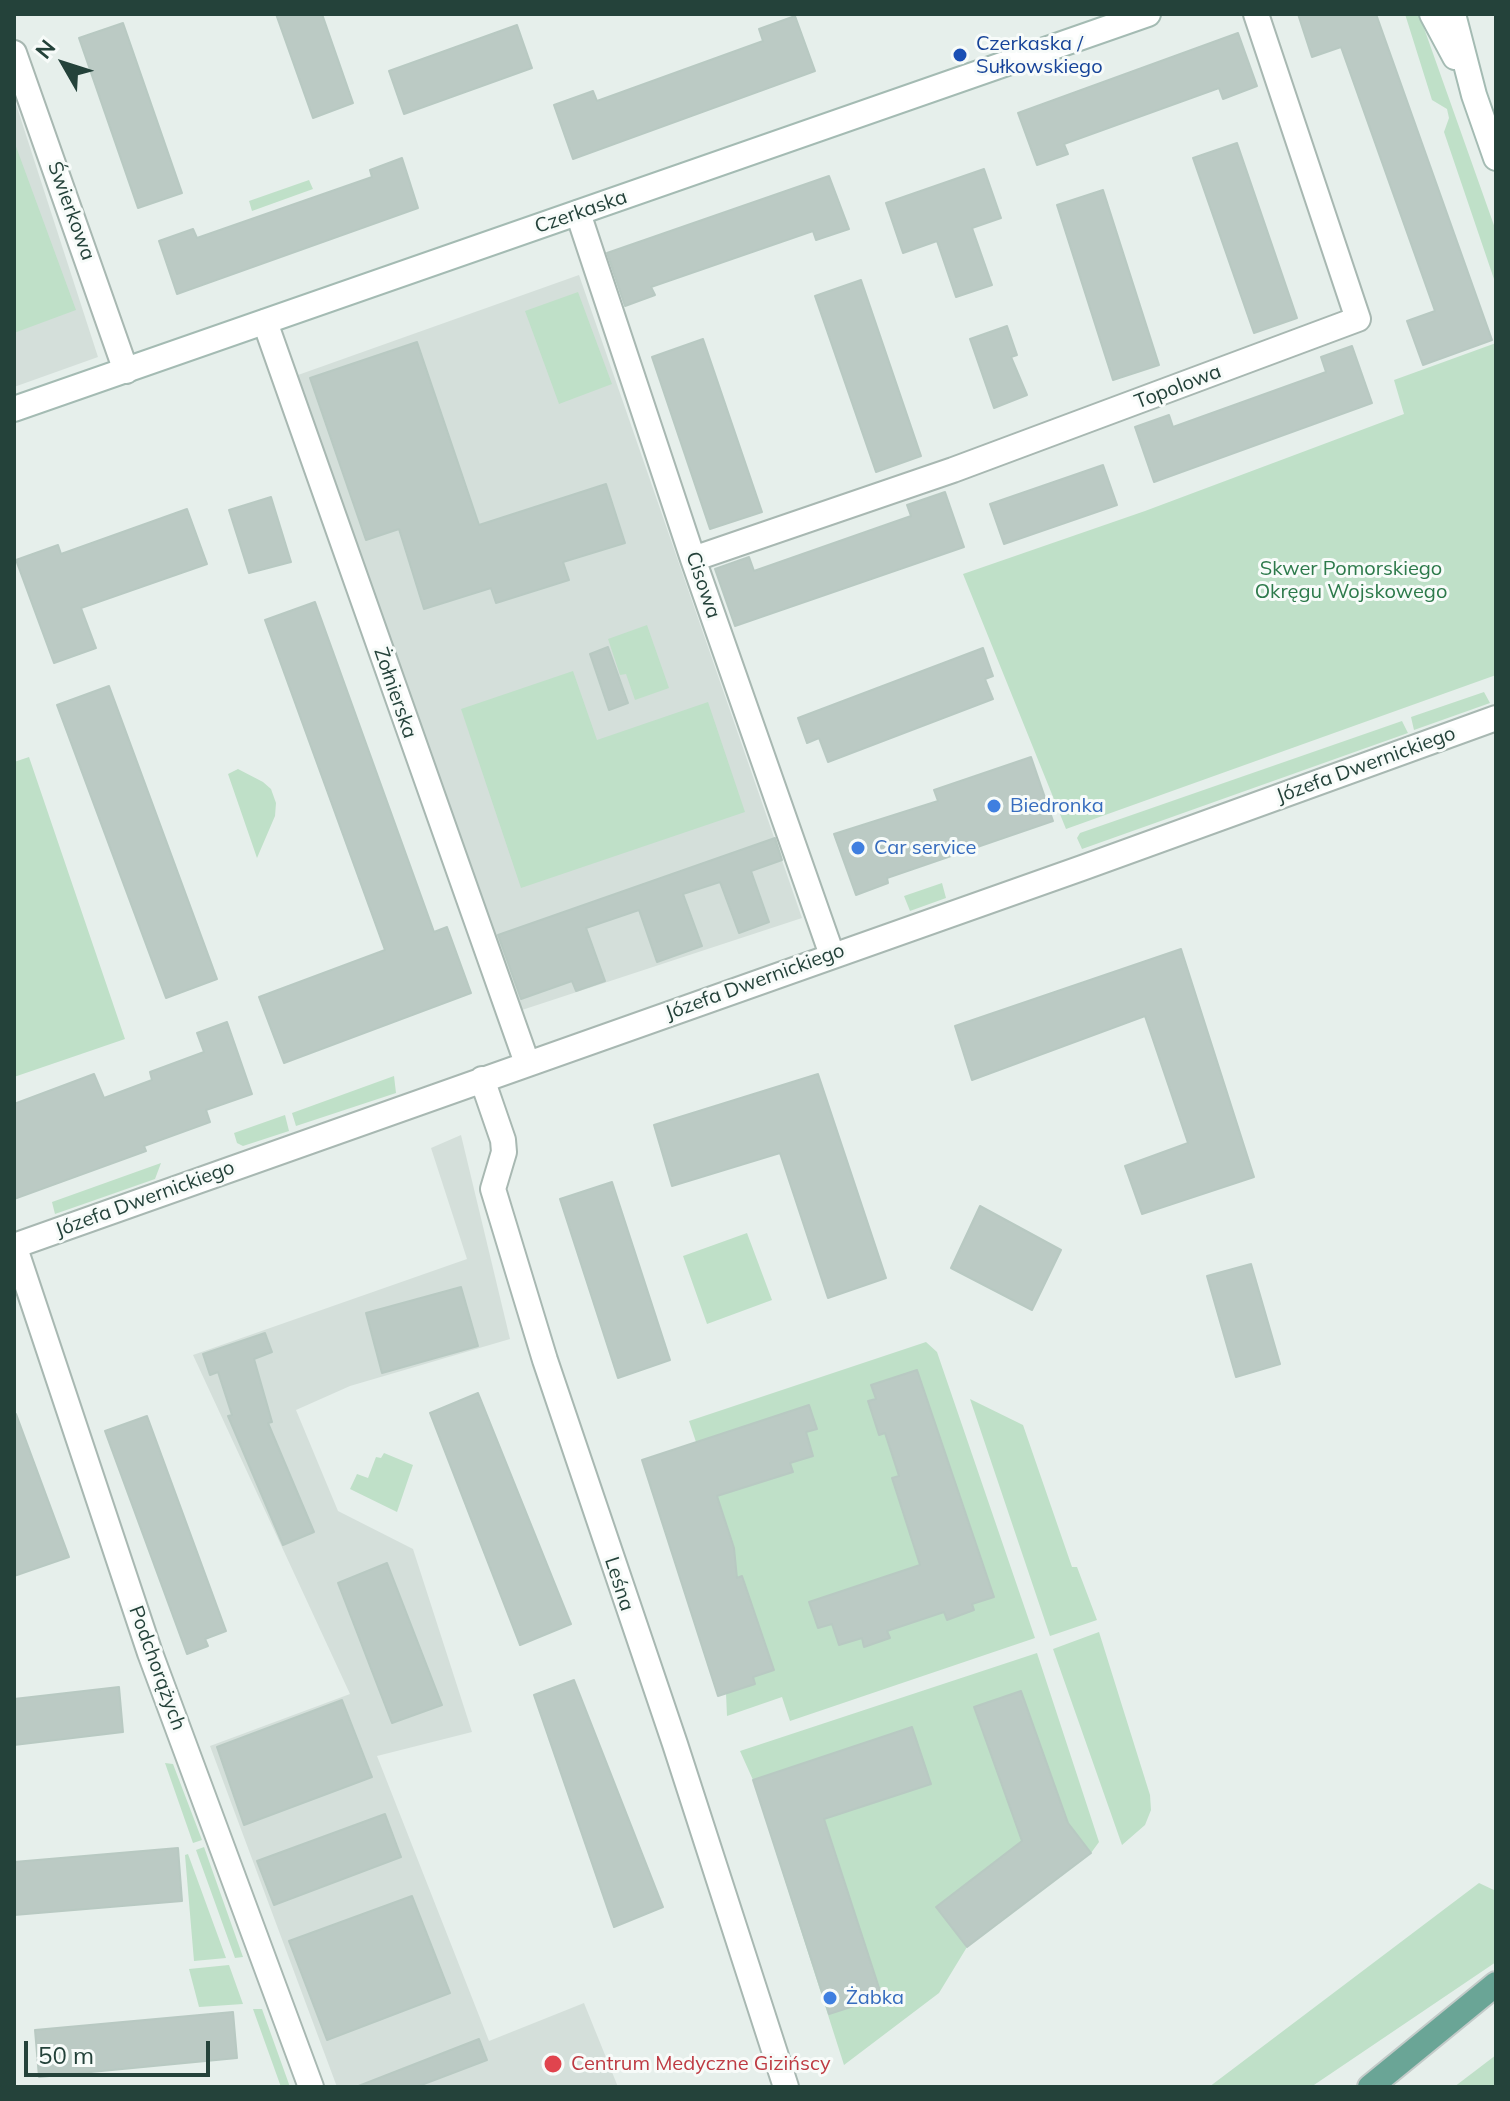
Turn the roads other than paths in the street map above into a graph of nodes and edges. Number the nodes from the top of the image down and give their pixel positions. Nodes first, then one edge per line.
1 (1148, 14) edge
2 (1256, 14) edge
3 (1432, 14) edge
4 (1453, 14) edge
5 (14, 53) edge
6 (1474, 95) junction
7 (1496, 158) edge
8 (578, 213) junction
9 (265, 322) junction
10 (126, 371) junction
11 (14, 409) edge
12 (693, 559) junction
13 (1496, 718) edge
14 (832, 955) junction
15 (527, 1063) junction
16 (482, 1079) junction
17 (14, 1246) edge
18 (1496, 1984) edge
19 (311, 2087) edge
20 (786, 2087) edge
21 (1370, 2087) edge

1 - 8 street, Czerkaska
2 - 12 street, Topolowa
3 - 6 street
4 - 6 street
5 - 10 street, Świerkowa
6 - 7 street
8 - 9 street, Czerkaska
8 - 12 street, Cisowa
9 - 10 street, Czerkaska
9 - 15 street, Żołnierska
10 - 11 street, Czerkaska
12 - 14 street, Cisowa
13 - 14 street, Józefa Dwernickiego
14 - 15 street, Józefa Dwernickiego
15 - 16 street, Józefa Dwernickiego
16 - 17 street, Józefa Dwernickiego
16 - 20 street, Leśna
17 - 19 street, Podchorążych
18 - 21 main road

